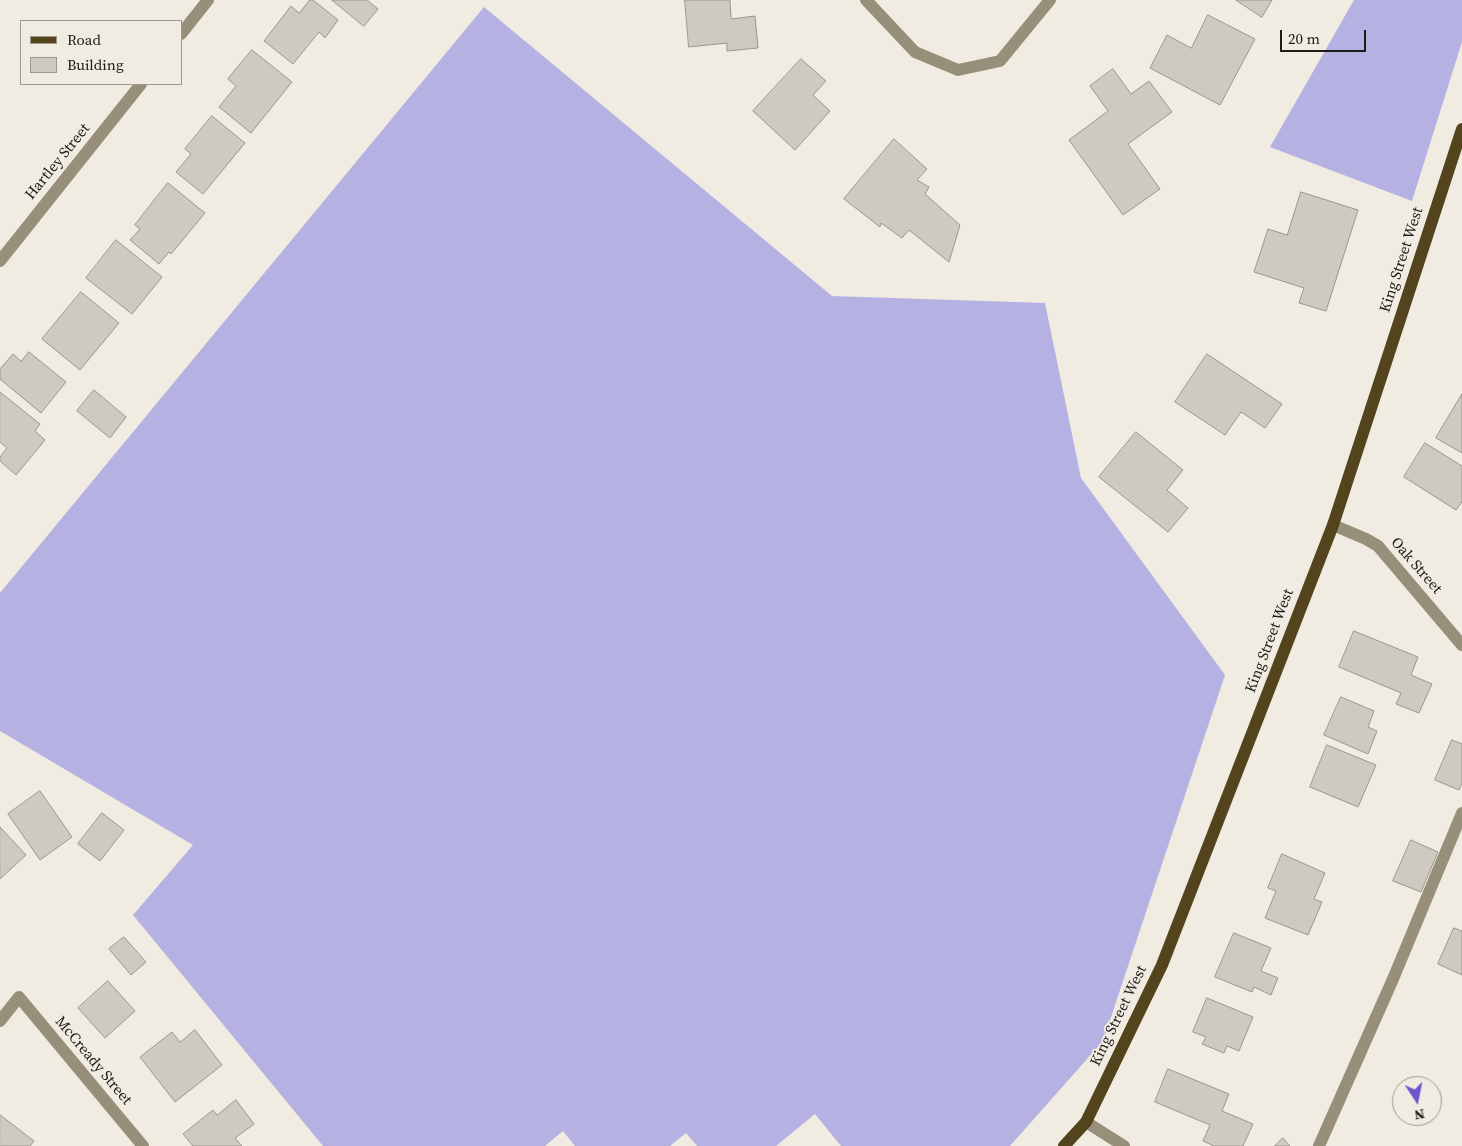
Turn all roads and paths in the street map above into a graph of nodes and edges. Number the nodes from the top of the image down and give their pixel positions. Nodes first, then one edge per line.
1 (208, 0) edge
2 (866, 0) edge
3 (1050, 0) edge
4 (182, 33) edge
5 (140, 85) edge
6 (1462, 129) edge
7 (0, 261) edge
8 (1332, 525) junction
9 (1462, 645) edge
10 (1462, 813) edge
11 (0, 1021) edge
12 (1086, 1122) junction
13 (142, 1146) edge
14 (1064, 1146) edge
15 (1124, 1146) edge
16 (1319, 1146) edge

1 - 4 street
2 - 3 street
5 - 7 street, Hartley Street
6 - 8 main road, King Street West
8 - 9 street, Oak Street
8 - 12 main road, King Street West
10 - 16 street
11 - 13 street, McCready Street
12 - 14 main road, King Street West
12 - 15 street

